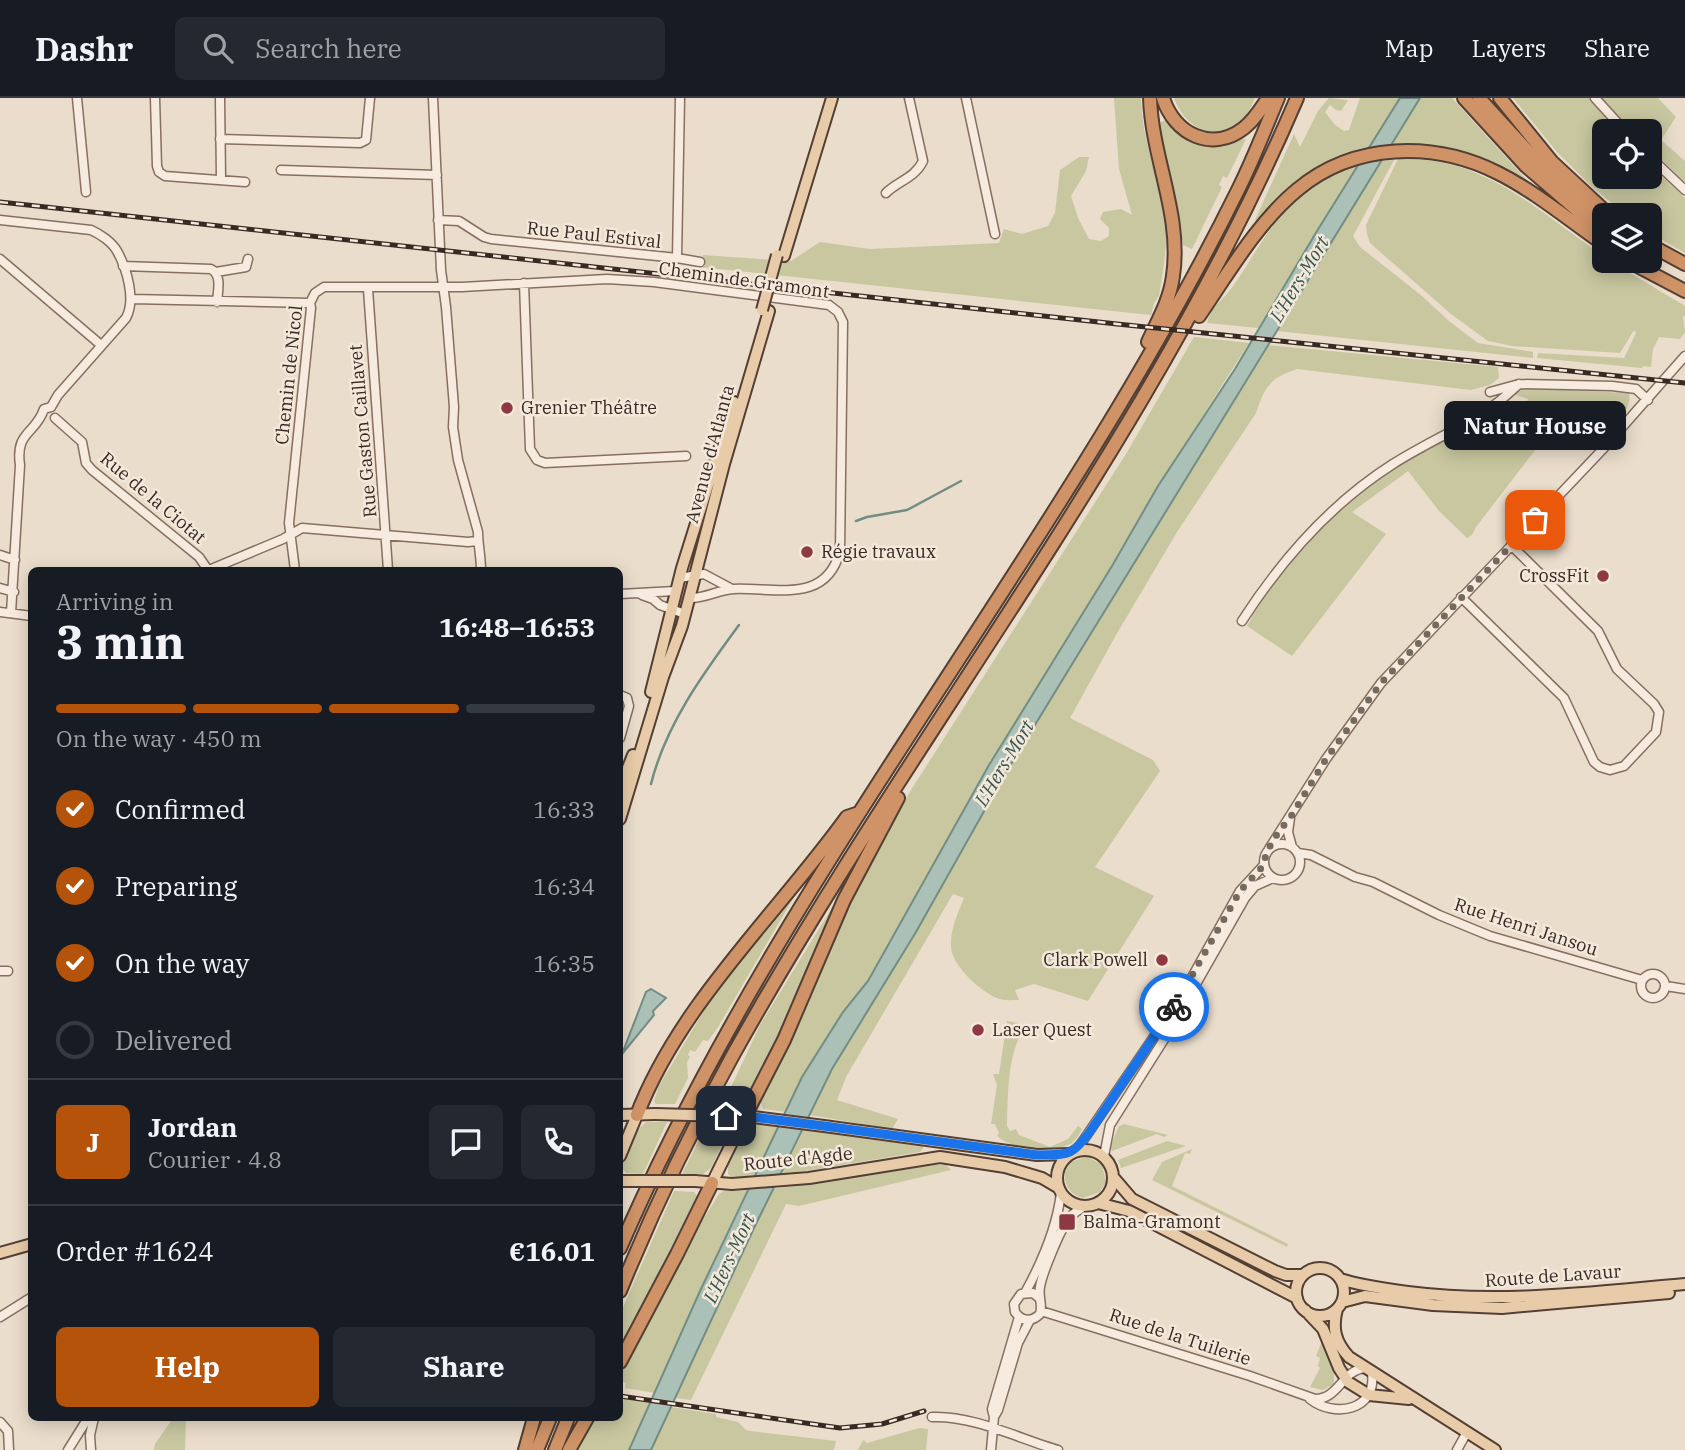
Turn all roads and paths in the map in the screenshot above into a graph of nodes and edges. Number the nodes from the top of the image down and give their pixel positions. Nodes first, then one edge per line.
1 (77, 98) edge
2 (155, 98) edge
3 (220, 98) edge
4 (370, 98) edge
5 (433, 98) edge
6 (680, 98) edge
7 (824, 98) edge
8 (832, 98) edge
9 (909, 98) edge
10 (966, 98) edge
11 (1150, 98) edge
12 (1163, 98) edge
13 (1268, 98) edge
14 (1278, 98) edge
15 (1297, 98) edge
16 (1464, 98) edge
17 (1479, 98) edge
18 (1500, 98) edge
19 (1595, 98) edge
20 (1614, 119) edge
21 (220, 139) junction
22 (1662, 168) edge
23 (281, 170) dead end
24 (438, 175) junction
25 (221, 180) junction
26 (245, 182) dead end
27 (1685, 190) edge
28 (86, 192) dead end
29 (886, 193) dead end
30 (1596, 203) edge
31 (1592, 212) edge
32 (0, 220) edge
33 (438, 220) junction
34 (1592, 223) edge
35 (995, 234) dead end
36 (1592, 236) edge
37 (1662, 252) edge
38 (781, 255) junction
39 (677, 258) junction
40 (248, 259) dead end
41 (0, 260) edge
42 (1662, 260) edge
43 (700, 262) dead end
44 (1685, 264) edge
45 (123, 266) junction
46 (1662, 271) edge
47 (216, 272) junction
48 (1685, 272) edge
49 (1651, 273) edge
50 (524, 283) junction
51 (1685, 284) edge
52 (444, 287) junction
53 (368, 289) junction
54 (1685, 291) edge
55 (131, 299) junction
56 (218, 302) junction
57 (310, 303) junction
58 (765, 311) junction
59 (101, 345) junction
60 (1685, 356) edge
61 (1142, 367) junction
62 (1153, 382) junction
63 (1519, 384) junction
64 (1490, 392) dead end
65 (1648, 400) junction
66 (51, 408) junction
67 (43, 416) junction
68 (55, 418) junction
69 (686, 456) dead end
70 (290, 534) junction
71 (387, 536) junction
72 (477, 541) junction
73 (1511, 545) junction
74 (0, 555) edge
75 (15, 560) junction
76 (206, 567) edge
77 (215, 567) edge
78 (295, 567) edge
79 (388, 567) edge
80 (481, 567) edge
81 (696, 574) junction
82 (679, 578) junction
83 (0, 588) edge
84 (732, 589) junction
85 (675, 591) junction
86 (14, 592) junction
87 (623, 594) edge
88 (635, 594) junction
89 (689, 597) junction
90 (1461, 597) junction
91 (670, 609) junction
92 (0, 612) edge
93 (11, 613) junction
94 (685, 614) junction
95 (28, 615) edge
96 (1242, 621) dead end
97 (623, 696) edge
98 (623, 727) edge
99 (934, 730) junction
100 (623, 781) edge
101 (623, 810) edge
102 (859, 813) junction
103 (1290, 818) junction
104 (1269, 849) junction
105 (1295, 850) junction
106 (1327, 862) junction
107 (1264, 865) junction
108 (1300, 866) junction
109 (1273, 878) junction
110 (1642, 981) junction
111 (1666, 986) junction
112 (1685, 989) edge
113 (623, 1115) edge
114 (637, 1115) junction
115 (745, 1116) junction
116 (623, 1149) edge
117 (1072, 1152) junction
118 (1104, 1156) junction
119 (1114, 1178) junction
120 (623, 1181) edge
121 (712, 1183) junction
122 (1060, 1190) junction
123 (1098, 1203) junction
124 (1085, 1206) junction
125 (623, 1241) edge
126 (28, 1245) edge
127 (0, 1253) edge
128 (1303, 1275) junction
129 (1340, 1279) junction
130 (623, 1284) edge
131 (1685, 1284) edge
132 (1685, 1291) edge
133 (1025, 1293) junction
134 (1040, 1298) junction
135 (1297, 1298) junction
136 (28, 1300) edge
137 (1339, 1305) junction
138 (1305, 1310) junction
139 (1041, 1311) junction
140 (0, 1317) edge
141 (1018, 1317) junction
142 (1030, 1320) junction
143 (623, 1356) edge
144 (1369, 1371) junction
145 (1345, 1378) junction
146 (1369, 1395) junction
147 (1307, 1398) junction
148 (1418, 1402) junction
149 (932, 1417) dead end
150 (994, 1417) junction
151 (89, 1421) edge
152 (90, 1421) edge
153 (533, 1421) edge
154 (549, 1421) edge
155 (567, 1421) edge
156 (585, 1421) edge
157 (0, 1422) edge
158 (993, 1429) junction
159 (1467, 1432) junction
160 (9, 1450) edge
161 (68, 1450) edge
162 (91, 1450) edge
163 (525, 1450) edge
164 (537, 1450) edge
165 (555, 1450) edge
166 (569, 1450) edge
167 (991, 1450) edge
168 (1058, 1450) edge
169 (1457, 1450) edge
170 (1495, 1450) edge

1 - 28 street
2 - 25 street
3 - 21 street
4 - 21 street
5 - 24 street
6 - 39 street, Rue Paul Estival
7 - 38 main road, Avenue d'Atlanta
8 - 38 main road, Avenue d'Atlanta
9 - 29 street
10 - 35 street
11 - 61 highway
12 - 13 highway
14 - 61 highway
15 - 62 highway
16 - 34 highway
17 - 31 highway
18 - 30 highway
19 - 20 street
21 - 25 street
22 - 27 street
23 - 24 street
24 - 33 street
25 - 26 street
32 - 45 street
33 - 39 street, Rue Paul Estival
33 - 52 street
36 - 62 highway
37 - 44 highway
38 - 58 main road, Avenue d'Atlanta, bridge
39 - 43 street
40 - 47 street
41 - 59 street
42 - 48 highway
45 - 47 street
45 - 55 street
46 - 51 highway
47 - 56 street
49 - 54 highway
50 - 52 street, Chemin de Gramont
50 - 69 street
50 - 84 street, Chemin de Gramont
52 - 53 street, Chemin de Nicol
52 - 72 street
53 - 57 street, Chemin de Nicol
53 - 71 street, Rue Gaston Caillavet
55 - 56 street
55 - 59 street
56 - 57 street
57 - 70 street, Chemin de Nicol
58 - 81 main road, Avenue d'Atlanta
58 - 82 main road, Avenue d'Atlanta
59 - 66 street
60 - 65 street
61 - 102 highway
62 - 99 highway
63 - 64 street
63 - 65 street
63 - 96 street
65 - 73 street
66 - 67 street
66 - 68 street
67 - 68 street
67 - 75 street
68 - 76 street, Rue de la Ciotat
70 - 71 street
70 - 77 street
70 - 78 street, Chemin de Nicol
71 - 72 street
71 - 79 street, Rue Gaston Caillavet
72 - 80 street
73 - 90 street
73 - 90 street
74 - 75 street
75 - 86 street
81 - 82 street
81 - 84 street, Chemin de Gramont
81 - 89 main road, Avenue d'Atlanta
82 - 85 main road, Avenue d'Atlanta
83 - 86 street
84 - 89 street, Chemin de Gramont
85 - 88 street
85 - 89 main road
85 - 91 main road, Avenue d'Atlanta
86 - 93 street
87 - 88 street
88 - 91 street
89 - 94 main road, Avenue d'Atlanta
90 - 103 street
91 - 94 street
91 - 100 main road, Avenue d'Atlanta
92 - 93 street
93 - 95 street
94 - 101 main road, Avenue d'Atlanta
97 - 98 street
99 - 115 highway
99 - 130 highway
102 - 114 highway
102 - 125 highway
103 - 104 street
103 - 105 street
104 - 105 street
104 - 107 street
105 - 106 street, Rue Henri Jansou
105 - 108 street
106 - 108 street
106 - 110 street, Rue Henri Jansou
107 - 109 street
107 - 117 street
108 - 109 street
109 - 118 street
110 - 111 street
110 - 111 street
111 - 112 street
113 - 114 main road, Route d'Agde
114 - 115 main road, Route d'Agde, bridge
114 - 116 main road
115 - 117 main road, Route d'Agde
115 - 121 main road
117 - 118 main road
117 - 122 main road
118 - 119 main road
119 - 123 main road
119 - 128 main road
120 - 121 main road, Route d'Agde, bridge
121 - 122 main road, Route d'Agde
121 - 143 highway
122 - 124 main road
122 - 133 street
123 - 124 main road
123 - 135 main road
124 - 134 street
126 - 127 main road
128 - 129 main road
128 - 135 main road
129 - 131 main road, Route de Lavaur
129 - 137 main road
132 - 137 main road, Route de Lavaur
133 - 134 street
133 - 141 street
134 - 139 street
135 - 138 main road
136 - 140 street
137 - 138 main road
137 - 144 main road
138 - 145 main road
139 - 142 street
139 - 147 street, Rue de la Tuilerie
141 - 142 street
141 - 150 street
142 - 150 street
144 - 145 street
144 - 146 street
144 - 148 main road
145 - 146 main road
145 - 147 street
146 - 147 street, Rue de la Tuilerie
146 - 148 main road
148 - 159 main road
149 - 158 street
150 - 158 street
151 - 161 street
152 - 162 street
153 - 163 highway
154 - 164 highway
155 - 165 highway
156 - 166 highway
157 - 160 street
158 - 167 street
158 - 168 street
159 - 169 street
159 - 170 main road

